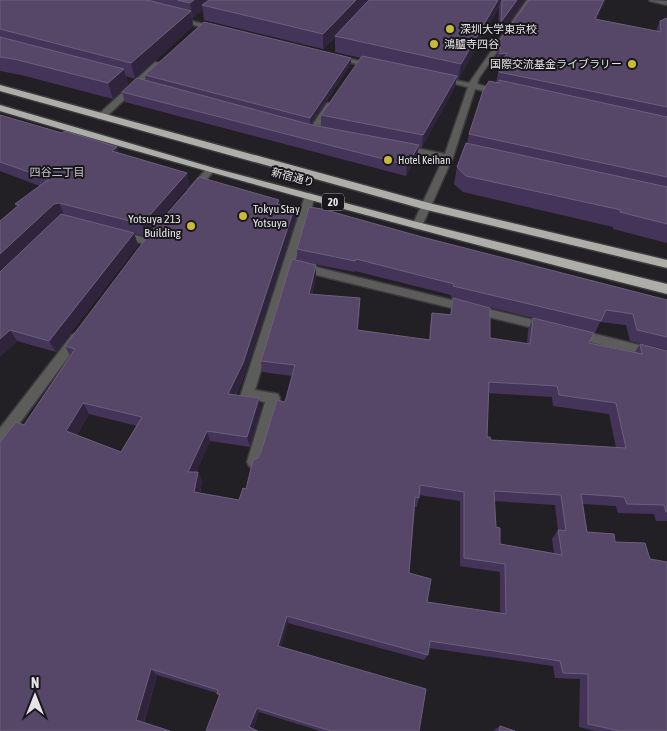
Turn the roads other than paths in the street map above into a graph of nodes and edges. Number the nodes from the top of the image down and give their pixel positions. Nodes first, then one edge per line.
1 (530, 0) edge
2 (652, 0) edge
3 (667, 3) edge
4 (204, 15) edge
5 (169, 17) edge
6 (192, 23) junction
7 (202, 25) junction
8 (221, 30) edge
9 (192, 34) edge
10 (326, 54) edge
11 (167, 56) edge
12 (359, 62) junction
13 (386, 68) edge
14 (351, 74) edge
15 (432, 77) edge
16 (127, 81) dead end
17 (136, 83) junction
18 (146, 86) edge
19 (472, 86) junction
20 (0, 88) edge
21 (514, 95) edge
22 (335, 97) edge
23 (0, 108) edge
24 (101, 117) junction
25 (323, 132) edge
26 (390, 145) edge
27 (452, 154) junction
28 (210, 170) junction
29 (187, 196) edge
30 (310, 196) junction
31 (427, 206) junction
32 (417, 226) junction
33 (161, 227) edge
34 (111, 232) edge
35 (289, 264) junction
36 (667, 264) edge
37 (667, 289) edge
38 (83, 328) edge
39 (667, 357) edge
40 (0, 439) edge
41 (254, 462) edge

1 - 19 street
2 - 3 street
4 - 6 street
5 - 6 street
6 - 7 street
7 - 8 street
7 - 9 street
10 - 12 street
11 - 17 street
12 - 13 street
12 - 14 street
15 - 19 street
16 - 17 street
17 - 18 street
17 - 24 street
19 - 21 street
19 - 27 street
20 - 24 highway, 新宿通り / 20
22 - 25 street
23 - 28 highway, 新宿通り / 20
24 - 31 highway, 新宿通り / 20
26 - 27 street
27 - 31 street
28 - 29 street
28 - 30 highway, 新宿通り / 20
30 - 32 highway, 新宿通り / 20
30 - 35 street
31 - 32 street
31 - 36 highway, 新宿通り / 20
32 - 37 highway, 新宿通り / 20
33 - 34 street
35 - 39 street
35 - 41 street
38 - 40 street

